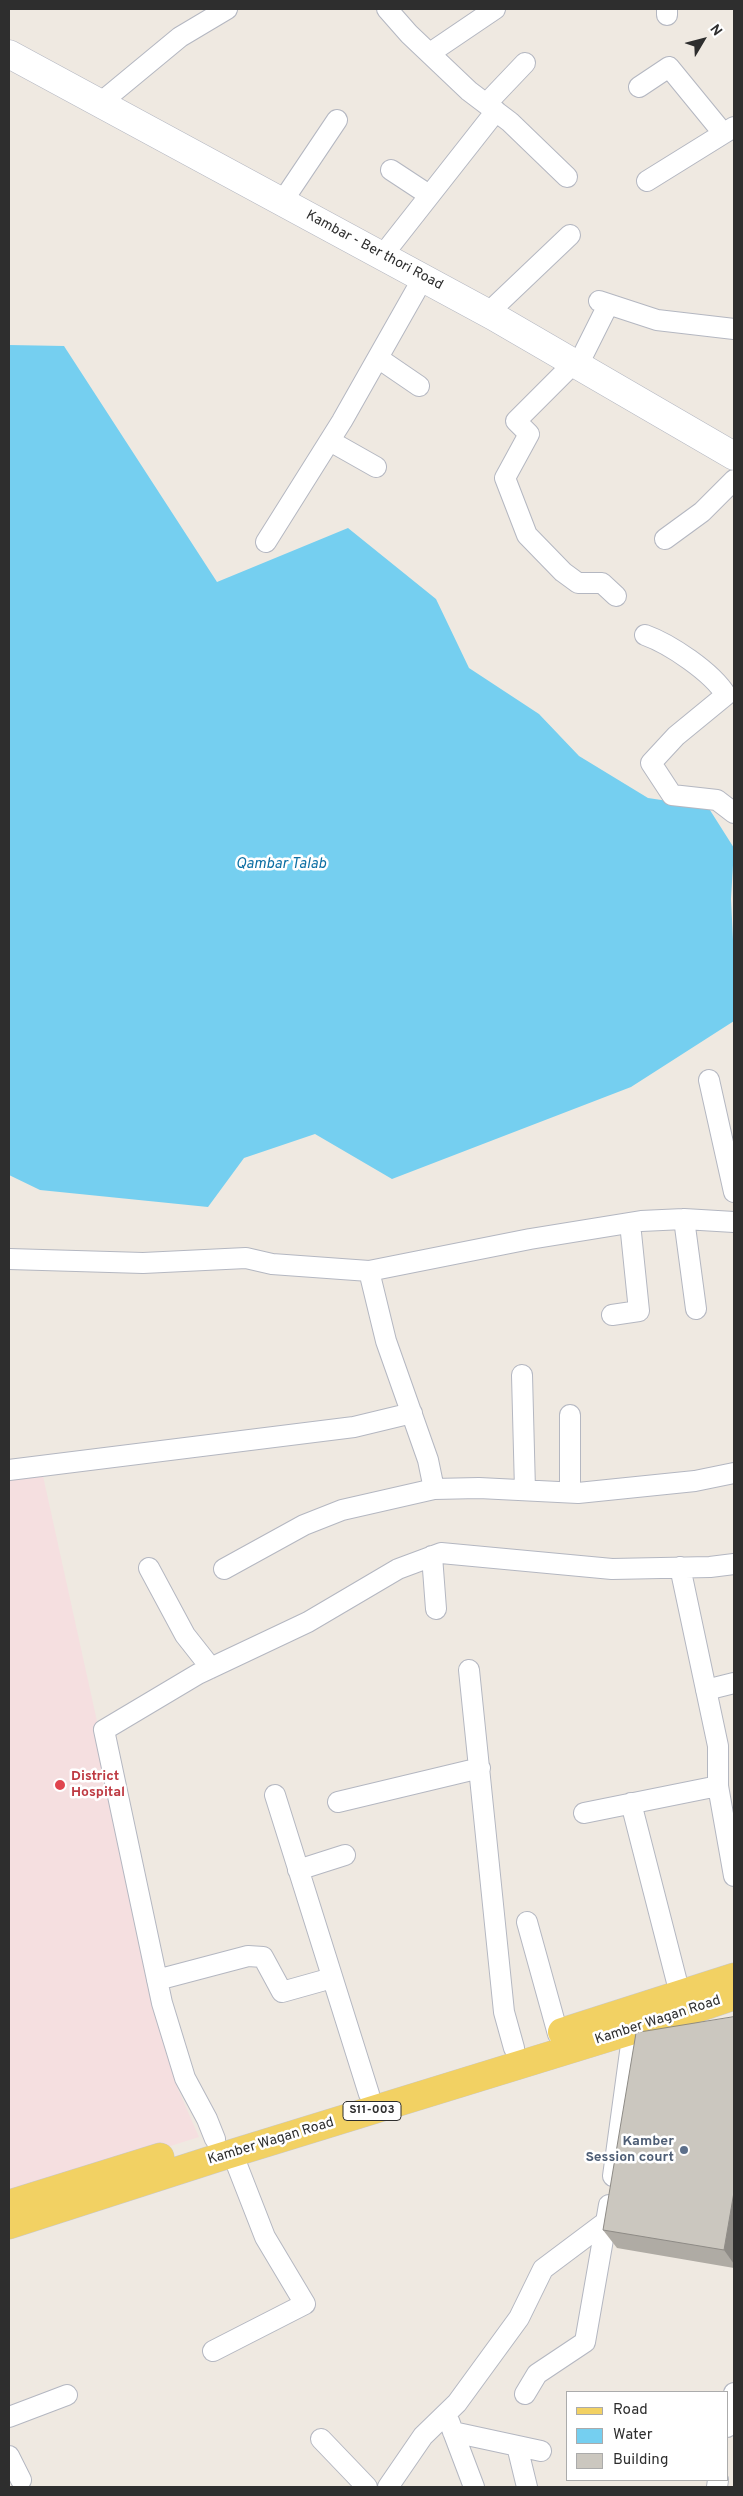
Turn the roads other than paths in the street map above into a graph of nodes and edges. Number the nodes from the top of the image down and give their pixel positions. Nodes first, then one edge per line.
1 (227, 9) edge
2 (387, 9) edge
3 (495, 9) edge
4 (430, 53) junction
5 (9, 54) edge
6 (525, 63) dead end
7 (639, 86) dead end
8 (99, 104) junction
9 (491, 107) junction
10 (337, 120) dead end
11 (729, 130) edge
12 (391, 170) dead end
13 (567, 177) dead end
14 (646, 181) dead end
15 (429, 195) junction
16 (282, 202) junction
17 (570, 235) dead end
18 (382, 256) junction
19 (423, 278) junction
20 (488, 313) junction
21 (734, 330) edge
22 (378, 358) junction
23 (576, 364) junction
24 (419, 386) dead end
25 (330, 440) junction
26 (734, 456) edge
27 (376, 467) dead end
28 (734, 480) edge
29 (666, 539) dead end
30 (266, 542) dead end
31 (616, 596) dead end
32 (645, 635) dead end
33 (734, 813) edge
34 (709, 1080) dead end
35 (734, 1192) edge
36 (684, 1219) junction
37 (630, 1222) junction
38 (734, 1222) edge
39 (9, 1259) edge
40 (368, 1271) junction
41 (696, 1309) dead end
42 (612, 1315) dead end
43 (522, 1376) dead end
44 (412, 1414) junction
45 (570, 1415) dead end
46 (9, 1470) edge
47 (734, 1474) edge
48 (434, 1490) junction
49 (525, 1490) junction
50 (570, 1492) junction
51 (432, 1556) junction
52 (734, 1564) edge
53 (680, 1567) junction
54 (149, 1568) dead end
55 (224, 1569) dead end
56 (436, 1609) dead end
57 (211, 1668) junction
58 (468, 1670) dead end
59 (734, 1684) edge
60 (706, 1690) junction
61 (480, 1768) junction
62 (718, 1786) junction
63 (275, 1796) dead end
64 (338, 1802) dead end
65 (632, 1803) junction
66 (584, 1813) dead end
67 (345, 1855) dead end
68 (298, 1870) junction
69 (734, 1876) edge
70 (527, 1922) dead end
71 (734, 1977) edge
72 (332, 1978) junction
73 (157, 1980) junction
74 (680, 1994) junction
75 (734, 1996) edge
76 (632, 2030) junction
77 (558, 2034) junction
78 (514, 2048) junction
79 (369, 2094) junction
80 (224, 2147) junction
81 (9, 2204) edge
82 (607, 2221) junction
83 (9, 2225) edge
84 (213, 2351) dead end
85 (67, 2394) dead end
86 (525, 2394) dead end
87 (733, 2403) edge
88 (9, 2417) edge
89 (450, 2422) junction
90 (728, 2423) edge
91 (321, 2439) dead end
92 (517, 2446) junction
93 (541, 2451) dead end
94 (9, 2456) edge
95 (21, 2480) dead end
96 (367, 2487) edge
97 (388, 2487) edge
98 (474, 2487) edge
99 (527, 2487) edge

1 - 8 street
2 - 4 street
3 - 4 street
4 - 9 street
5 - 8 street, Kambar - Ber thori Road
6 - 9 street
7 - 11 street
8 - 16 street, Kambar - Ber thori Road
9 - 13 street
9 - 15 street
10 - 16 street
11 - 14 street
12 - 15 street
15 - 18 street
16 - 18 street, Kambar - Ber thori Road
17 - 20 street
18 - 19 street, Kambar - Ber thori Road
19 - 20 street, Kambar - Ber thori Road
19 - 22 street
20 - 23 street, Kambar - Ber thori Road
21 - 23 street
22 - 24 street
22 - 25 street
23 - 26 street, Kambar - Ber thori Road
23 - 31 street
25 - 27 street
25 - 30 street
28 - 29 street
32 - 33 street
34 - 35 street
36 - 37 street
36 - 38 street
36 - 41 street
37 - 40 street
37 - 42 street
39 - 40 street
40 - 44 street
43 - 49 street
44 - 46 street
44 - 48 street
45 - 50 street
47 - 50 street
48 - 49 street
48 - 55 street
49 - 50 street
51 - 53 street
51 - 56 street
51 - 57 street
52 - 53 street
53 - 60 street
54 - 57 street
57 - 73 street
58 - 61 street
59 - 60 street
60 - 62 street
61 - 64 street
61 - 78 street
62 - 65 street
62 - 69 street
63 - 68 street
65 - 66 street
65 - 74 street
67 - 68 street
68 - 72 street
70 - 77 street
71 - 74 main road, Kamber Wagan Road / S11-003
72 - 73 street
72 - 79 street
73 - 80 street
74 - 77 main road, Kamber Wagan Road / S11-003
75 - 76 main road, Kamber Wagan Road / S11-003
76 - 80 main road, Kamber Wagan Road / S11-003
76 - 82 street
77 - 78 main road, Kamber Wagan Road / S11-003
78 - 79 main road, Kamber Wagan Road / S11-003
79 - 80 main road, Kamber Wagan Road / S11-003
80 - 81 main road, Kamber Wagan Road / S11-003
80 - 83 main road, Kamber Wagan Road / S11-003
80 - 84 street
82 - 86 street
82 - 89 street
85 - 88 street
87 - 90 street
89 - 92 street
89 - 97 street
89 - 98 street
91 - 96 street
92 - 93 street
92 - 99 street
94 - 95 street

